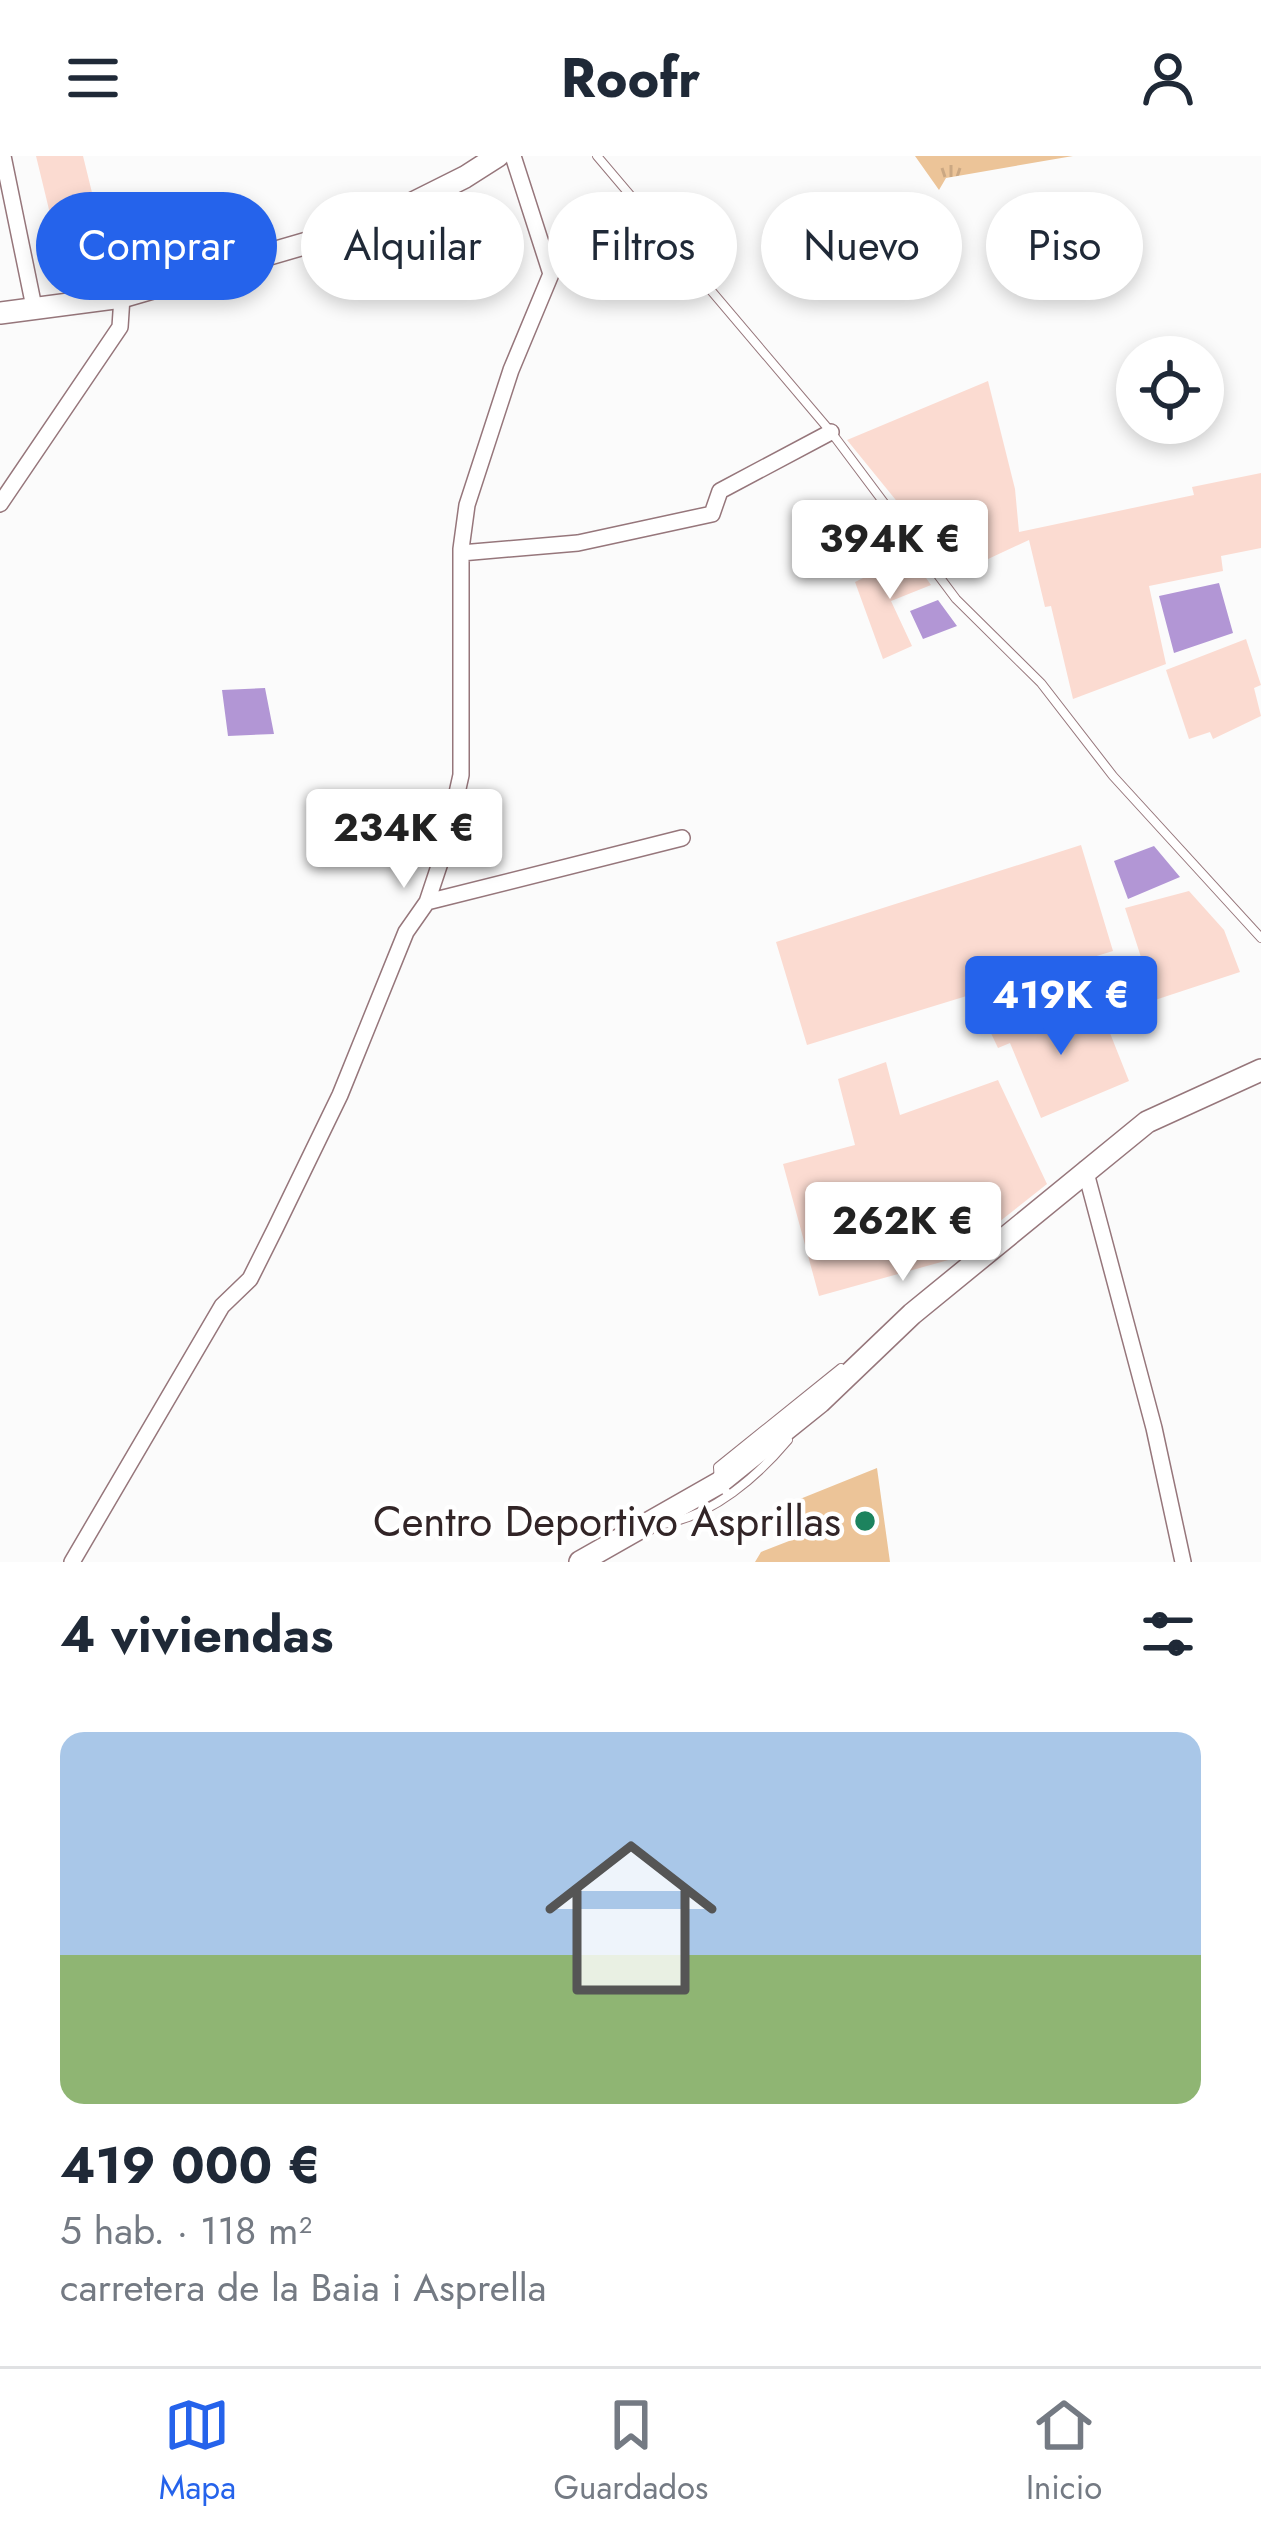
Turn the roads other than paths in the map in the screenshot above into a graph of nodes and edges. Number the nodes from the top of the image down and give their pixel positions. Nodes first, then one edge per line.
1 (3, 156) edge
2 (498, 156) edge
3 (513, 156) edge
4 (597, 156) edge
5 (277, 252) edge
6 (98, 300) edge
7 (122, 300) edge
8 (34, 308) junction
9 (0, 313) edge
10 (831, 432) junction
11 (0, 504) edge
12 (461, 553) junction
13 (682, 838) dead end
14 (427, 902) junction
15 (1261, 938) edge
16 (1261, 1070) edge
17 (1084, 1169) junction
18 (864, 1360) junction
19 (763, 1448) junction
20 (71, 1562) edge
21 (580, 1562) edge
22 (1184, 1562) edge

1 - 8 street
2 - 5 main road
3 - 12 street
4 - 10 lane
6 - 8 main road
7 - 11 street
8 - 9 main road
10 - 12 street
10 - 15 lane
12 - 14 street
13 - 14 street
14 - 20 street
16 - 17 main road
17 - 18 main road
17 - 22 street
18 - 19 main road
18 - 19 lane
19 - 21 main road

